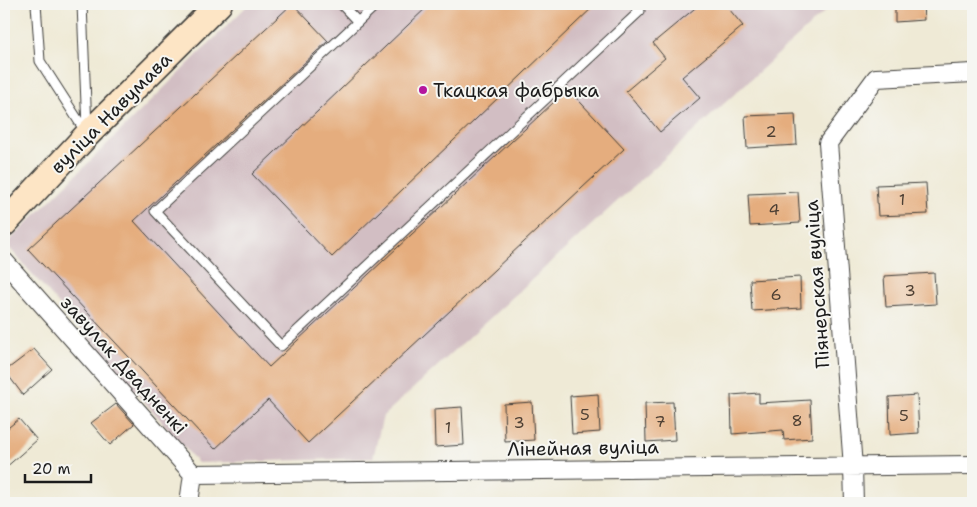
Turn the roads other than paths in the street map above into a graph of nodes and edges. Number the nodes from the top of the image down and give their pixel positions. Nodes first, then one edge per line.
1 (36, 4) edge
2 (82, 4) edge
3 (219, 4) edge
4 (341, 4) edge
5 (377, 4) edge
6 (633, 4) edge
7 (358, 22) junction
8 (973, 73) edge
9 (87, 134) junction
10 (4, 224) edge
11 (4, 261) edge
12 (973, 465) edge
13 (853, 467) junction
14 (193, 474) junction
15 (189, 503) edge
16 (854, 503) edge

1 - 9 lane
2 - 9 lane
3 - 9 street, вуліца Навумава
4 - 7 lane
5 - 7 lane
6 - 7 lane
8 - 13 street, Піянерская вуліца
9 - 10 street, вуліца Навумава
11 - 14 street, завулак Двадненкі
12 - 13 street, Лінейная вуліца
13 - 14 street, Лінейная вуліца
13 - 16 street, Піянерская вуліца
14 - 15 street

